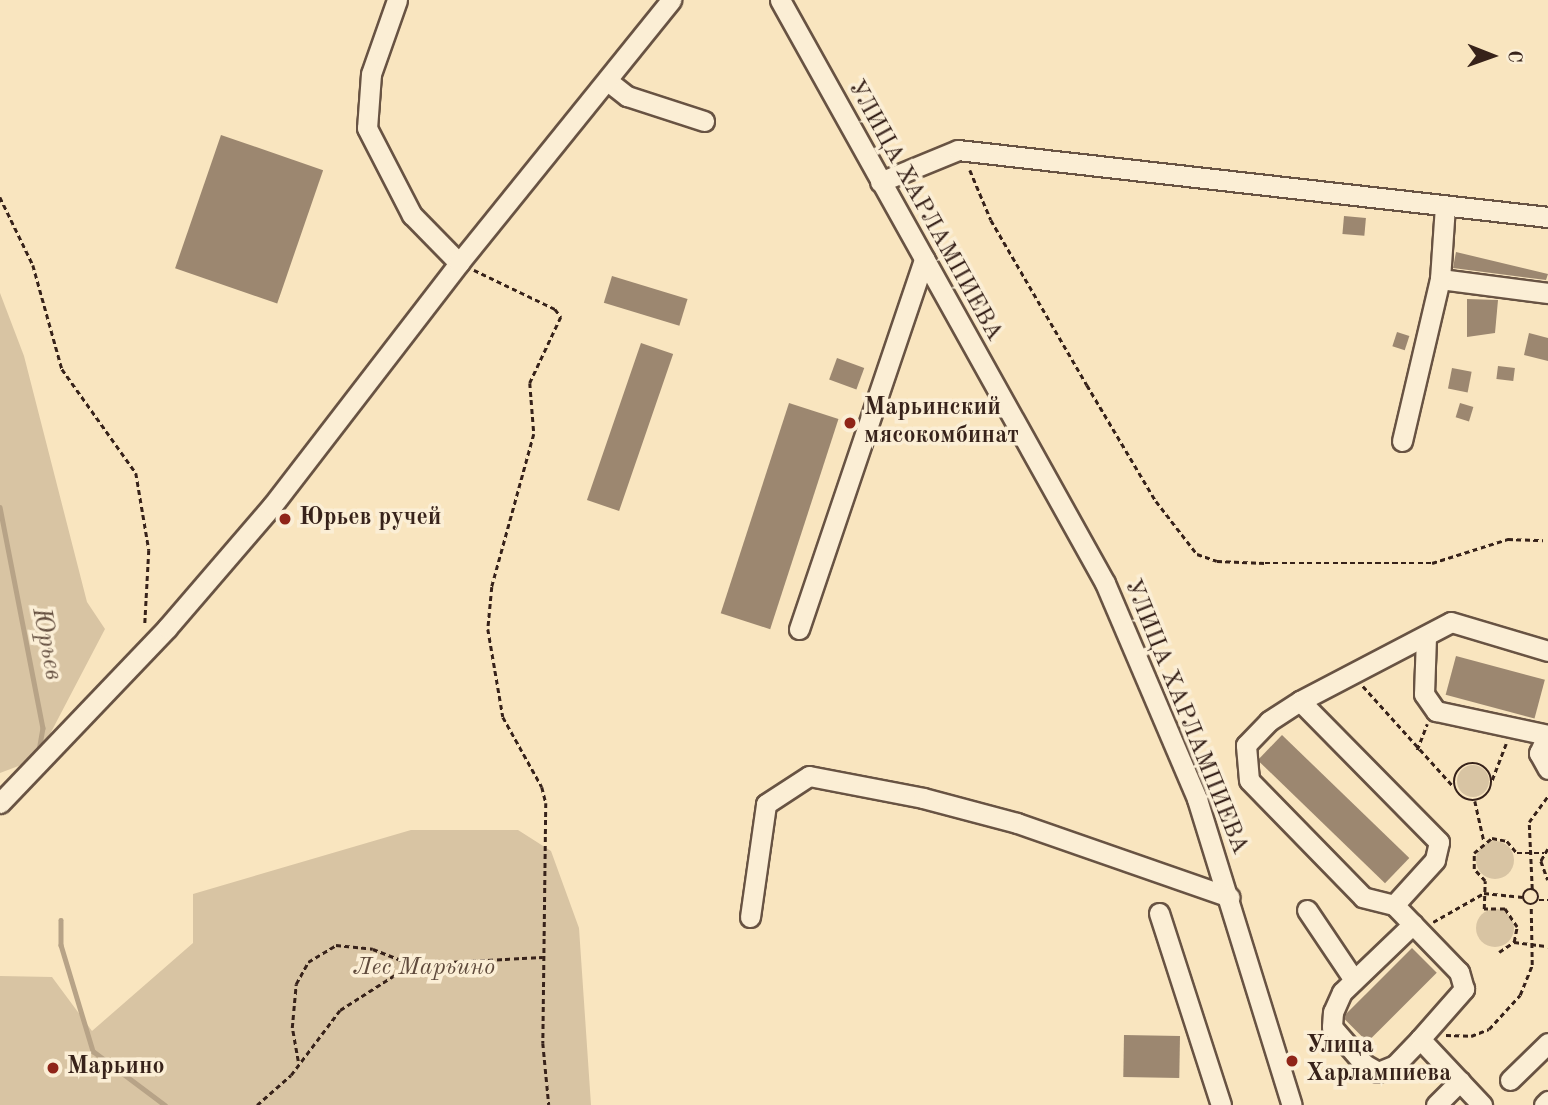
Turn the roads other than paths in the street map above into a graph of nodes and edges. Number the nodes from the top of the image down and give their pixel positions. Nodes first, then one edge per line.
1 (397, 0) edge
2 (671, 0) edge
3 (780, 0) edge
4 (609, 82) junction
5 (704, 121) dead end
6 (880, 182) junction
7 (1445, 206) junction
8 (1548, 217) edge
9 (924, 259) junction
10 (458, 263) junction
11 (1440, 279) junction
12 (1548, 293) edge
13 (1402, 442) dead end
14 (799, 629) dead end
15 (1426, 638) junction
16 (1548, 651) edge
17 (1300, 701) junction
18 (1547, 736) edge
19 (1548, 769) edge
20 (0, 803) edge
21 (1229, 897) junction
22 (1394, 905) junction
23 (1307, 910) dead end
24 (1159, 913) dead end
25 (750, 917) dead end
26 (1417, 928) junction
27 (1353, 980) junction
28 (1425, 1034) junction
29 (1548, 1044) edge
30 (1510, 1080) dead end
31 (1460, 1081) junction
32 (1548, 1101) edge
33 (1221, 1105) edge
34 (1292, 1105) edge
35 (1436, 1105) edge
36 (1482, 1105) edge
37 (1544, 1105) edge

1 - 10 street
2 - 4 street
3 - 6 street, УЛИЦА ХАРЛАМПИЕВА
4 - 5 street
4 - 10 street
6 - 7 street
6 - 9 street, УЛИЦА ХАРЛАМПИЕВА
7 - 8 street
7 - 11 street
9 - 14 street
9 - 21 street, УЛИЦА ХАРЛАМПИЕВА
10 - 20 street
11 - 12 street
11 - 13 street
15 - 16 street
15 - 17 street
15 - 18 street
17 - 22 street
17 - 22 street
18 - 19 street
21 - 25 street
21 - 34 street, УЛИЦА ХАРЛАМПИЕВА
22 - 26 street
23 - 27 street
24 - 33 street
26 - 27 street
26 - 28 street
27 - 28 street
28 - 31 street
29 - 30 street
31 - 35 street
31 - 36 street
32 - 37 street

